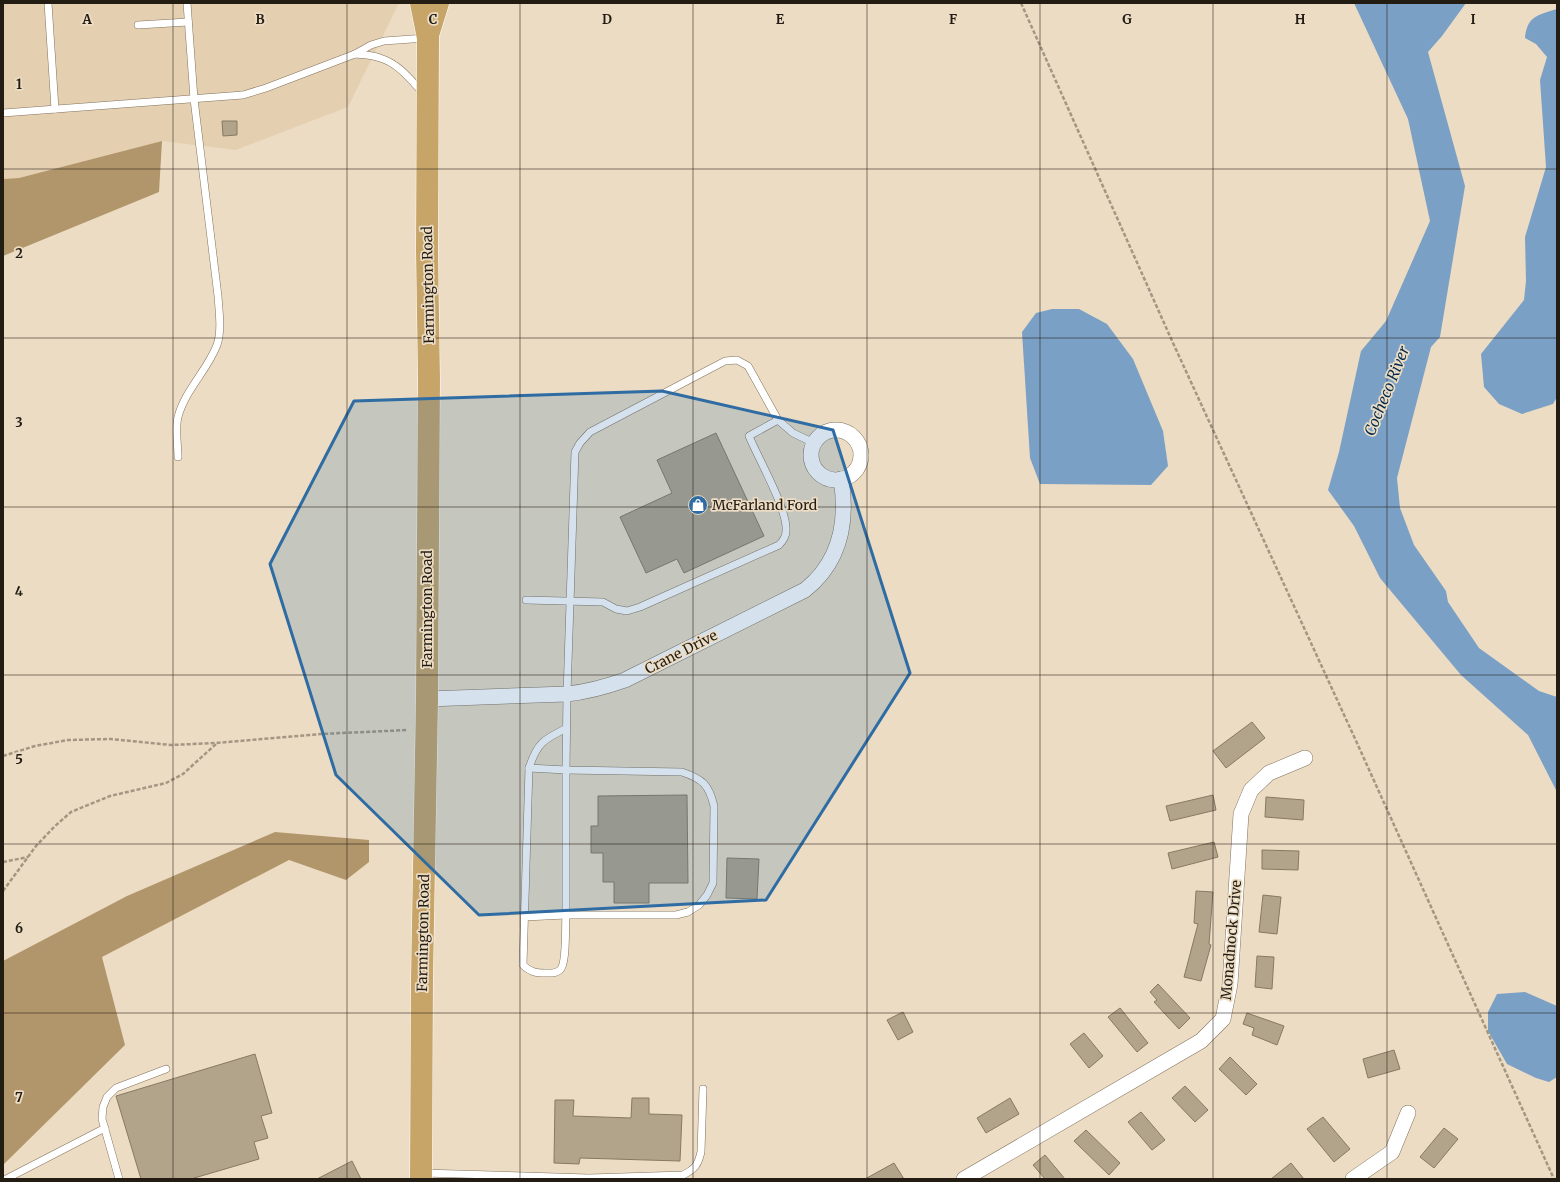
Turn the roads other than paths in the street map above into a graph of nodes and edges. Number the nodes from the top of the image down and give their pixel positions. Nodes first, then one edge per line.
1 (48, 3) edge
2 (187, 3) edge
3 (421, 3) edge
4 (438, 3) edge
5 (188, 22) junction
6 (138, 25) dead end
7 (428, 38) junction
8 (355, 54) junction
9 (427, 97) junction
10 (194, 99) junction
11 (55, 109) junction
12 (3, 114) edge
13 (778, 420) junction
14 (814, 443) junction
15 (178, 457) dead end
16 (842, 479) junction
17 (526, 600) dead end
18 (570, 601) junction
19 (567, 694) junction
20 (427, 699) junction
21 (567, 728) junction
22 (1305, 758) dead end
23 (529, 768) junction
24 (566, 770) junction
25 (566, 915) junction
26 (525, 917) junction
27 (166, 1069) dead end
28 (703, 1089) dead end
29 (1408, 1113) dead end
30 (105, 1128) junction
31 (421, 1176) edge
32 (6, 1179) edge
33 (119, 1179) edge
34 (964, 1179) edge
35 (1353, 1179) edge

1 - 11 lane
2 - 5 lane
3 - 7 highway, Farmington Road
4 - 7 highway, Farmington Road
5 - 6 lane
5 - 10 lane
7 - 8 lane
7 - 9 highway, Farmington Road
8 - 9 lane
8 - 10 lane
9 - 20 highway, Farmington Road
10 - 11 lane
10 - 15 lane
11 - 12 lane
13 - 14 lane
13 - 18 lane
13 - 18 lane
14 - 16 street
14 - 16 street
16 - 19 street, Crane Drive
17 - 18 lane
18 - 19 lane
19 - 20 street, Crane Drive
19 - 21 lane
20 - 31 highway, Farmington Road
21 - 23 lane
21 - 24 lane
22 - 34 street, Monadnock Drive
23 - 24 lane
23 - 26 lane
24 - 25 lane
24 - 25 lane
25 - 26 lane
25 - 26 lane
27 - 30 lane
28 - 31 lane
29 - 35 street
30 - 32 lane
30 - 33 lane

